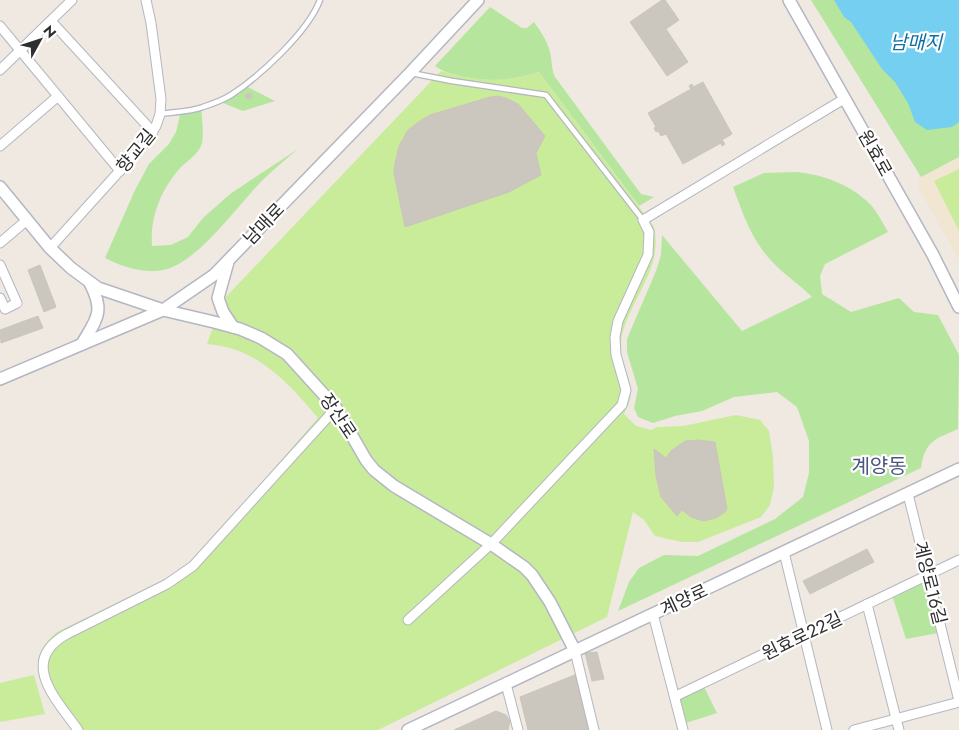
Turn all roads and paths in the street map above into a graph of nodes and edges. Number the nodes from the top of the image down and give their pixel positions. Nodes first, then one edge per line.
1 (72, 0) edge
2 (146, 0) edge
3 (320, 0) edge
4 (478, 0) edge
5 (789, 0) edge
6 (51, 21) junction
7 (0, 26) edge
8 (20, 50) junction
9 (0, 70) edge
10 (410, 73) junction
11 (58, 97) junction
12 (844, 99) junction
13 (160, 114) junction
14 (152, 132) junction
15 (0, 146) edge
16 (120, 171) junction
17 (0, 186) edge
18 (27, 220) junction
19 (643, 220) junction
20 (0, 243) edge
21 (50, 248) junction
22 (228, 262) junction
23 (0, 265) edge
24 (89, 282) junction
25 (0, 298) edge
26 (959, 307) edge
27 (163, 310) junction
28 (233, 327) junction
29 (82, 344) junction
30 (0, 379) edge
31 (336, 408) junction
32 (959, 469) edge
33 (908, 494) junction
34 (491, 544) junction
35 (784, 552) junction
36 (959, 560) edge
37 (928, 575) junction
38 (867, 604) junction
39 (653, 614) junction
40 (408, 620) dead end
41 (804, 634) junction
42 (575, 651) junction
43 (506, 684) junction
44 (676, 696) junction
45 (959, 702) edge
46 (896, 719) junction
47 (78, 730) edge
48 (408, 730) edge
49 (518, 730) edge
50 (594, 730) edge
51 (683, 730) edge
52 (827, 730) edge
53 (854, 730) edge
54 (899, 730) edge

1 - 6 street
2 - 13 street, 향교길
3 - 13 lane
4 - 10 street, 남매로
5 - 12 street, 원효로
6 - 8 street
6 - 14 street
7 - 8 street
8 - 9 street
8 - 11 street
10 - 19 lane
10 - 22 street, 남매로
11 - 15 street
11 - 16 street
12 - 19 street
12 - 26 street, 원효로
13 - 14 street, 향교길
14 - 16 street, 향교길
16 - 21 street, 향교길
17 - 18 street, 장산로
18 - 20 street
18 - 21 street, 장산로
19 - 34 street
21 - 24 street, 장산로
22 - 27 street, 남매로
22 - 28 street
23 - 25 street
24 - 27 street, 장산로
24 - 29 street
27 - 28 street, 장산로
27 - 29 street, 남매로
28 - 31 street, 장산로
29 - 30 street, 남매로
31 - 34 street, 장산로
31 - 47 street
32 - 33 street, 계양로
33 - 35 street, 계양로
33 - 37 street, 계양로16길
34 - 40 street
34 - 42 street, 장산로
35 - 39 street, 계양로
35 - 41 street
36 - 37 street, 원효로22길
37 - 38 street, 원효로22길
37 - 45 street, 계양로16길
38 - 41 street, 원효로22길
38 - 46 street
39 - 42 street, 계양로
39 - 44 street
41 - 44 street, 원효로22길
41 - 52 street
42 - 43 street, 계양로
42 - 50 street, 장산로
43 - 48 street, 계양로
43 - 49 street
44 - 51 street
45 - 46 street
46 - 53 street
46 - 54 street

